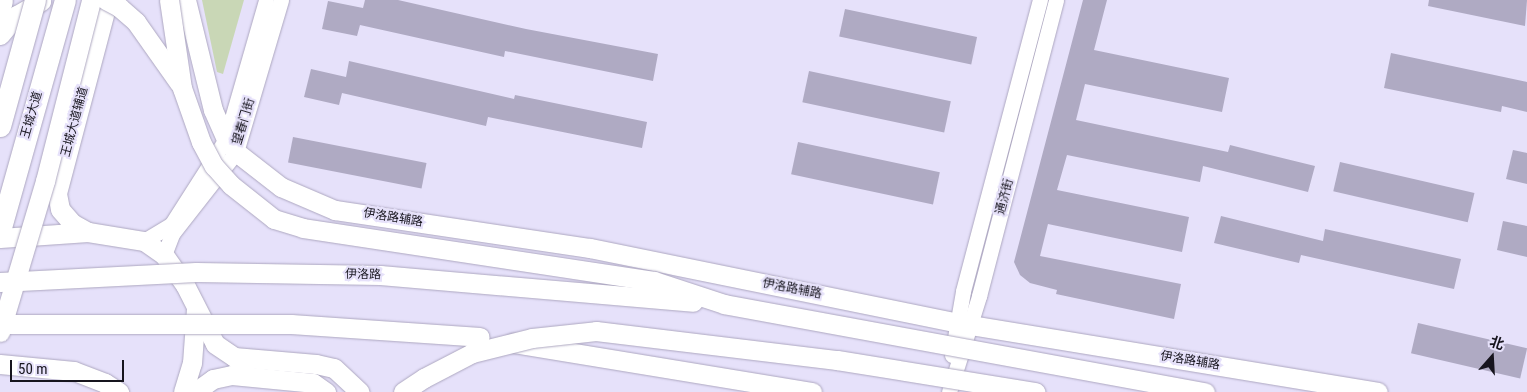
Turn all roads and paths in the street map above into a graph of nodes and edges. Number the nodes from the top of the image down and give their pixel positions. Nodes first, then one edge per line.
1 (3, 0) edge
2 (35, 0) edge
3 (42, 0) edge
4 (65, 0) edge
5 (91, 0) edge
6 (107, 0) edge
7 (169, 0) edge
8 (186, 0) edge
9 (266, 0) edge
10 (281, 0) edge
11 (1040, 0) edge
12 (1056, 0) edge
13 (0, 13) edge
14 (0, 35) edge
15 (182, 88) junction
16 (0, 126) edge
17 (231, 146) junction
18 (0, 231) edge
19 (88, 232) junction
20 (0, 238) edge
21 (144, 241) junction
22 (164, 255) junction
23 (0, 282) edge
24 (724, 304) junction
25 (196, 310) junction
26 (0, 324) edge
27 (964, 324) junction
28 (0, 332) edge
29 (0, 364) edge
30 (119, 392) edge
31 (183, 392) edge
32 (195, 392) edge
33 (326, 392) edge
34 (360, 392) edge
35 (403, 392) edge
36 (812, 392) edge
37 (947, 392) edge
38 (1035, 392) edge
39 (1205, 392) edge
40 (1378, 392) edge

1 - 13 main road
2 - 16 highway, bridge
3 - 14 main road
4 - 18 highway, 王城大道
5 - 28 main road, bridge
6 - 15 main road, bridge
6 - 19 main road, 王城大道辅道
7 - 15 main road, bridge
8 - 17 main road
9 - 17 street, 望春门街
10 - 17 street, 望春门街
11 - 27 street, 通济街
12 - 27 street, 通济街
15 - 24 main road, bridge
17 - 21 street
17 - 22 street, 望春门街
17 - 27 main road, 伊洛路辅路
19 - 20 main road
19 - 21 main road
21 - 22 main road
22 - 25 main road
23 - 24 main road, 伊洛路, bridge
24 - 39 main road, bridge
25 - 31 main road
25 - 34 main road
26 - 36 main road, bridge
27 - 37 street, 通济街
27 - 40 main road, 伊洛路辅路
29 - 30 main road
32 - 33 main road
35 - 38 main road, bridge

